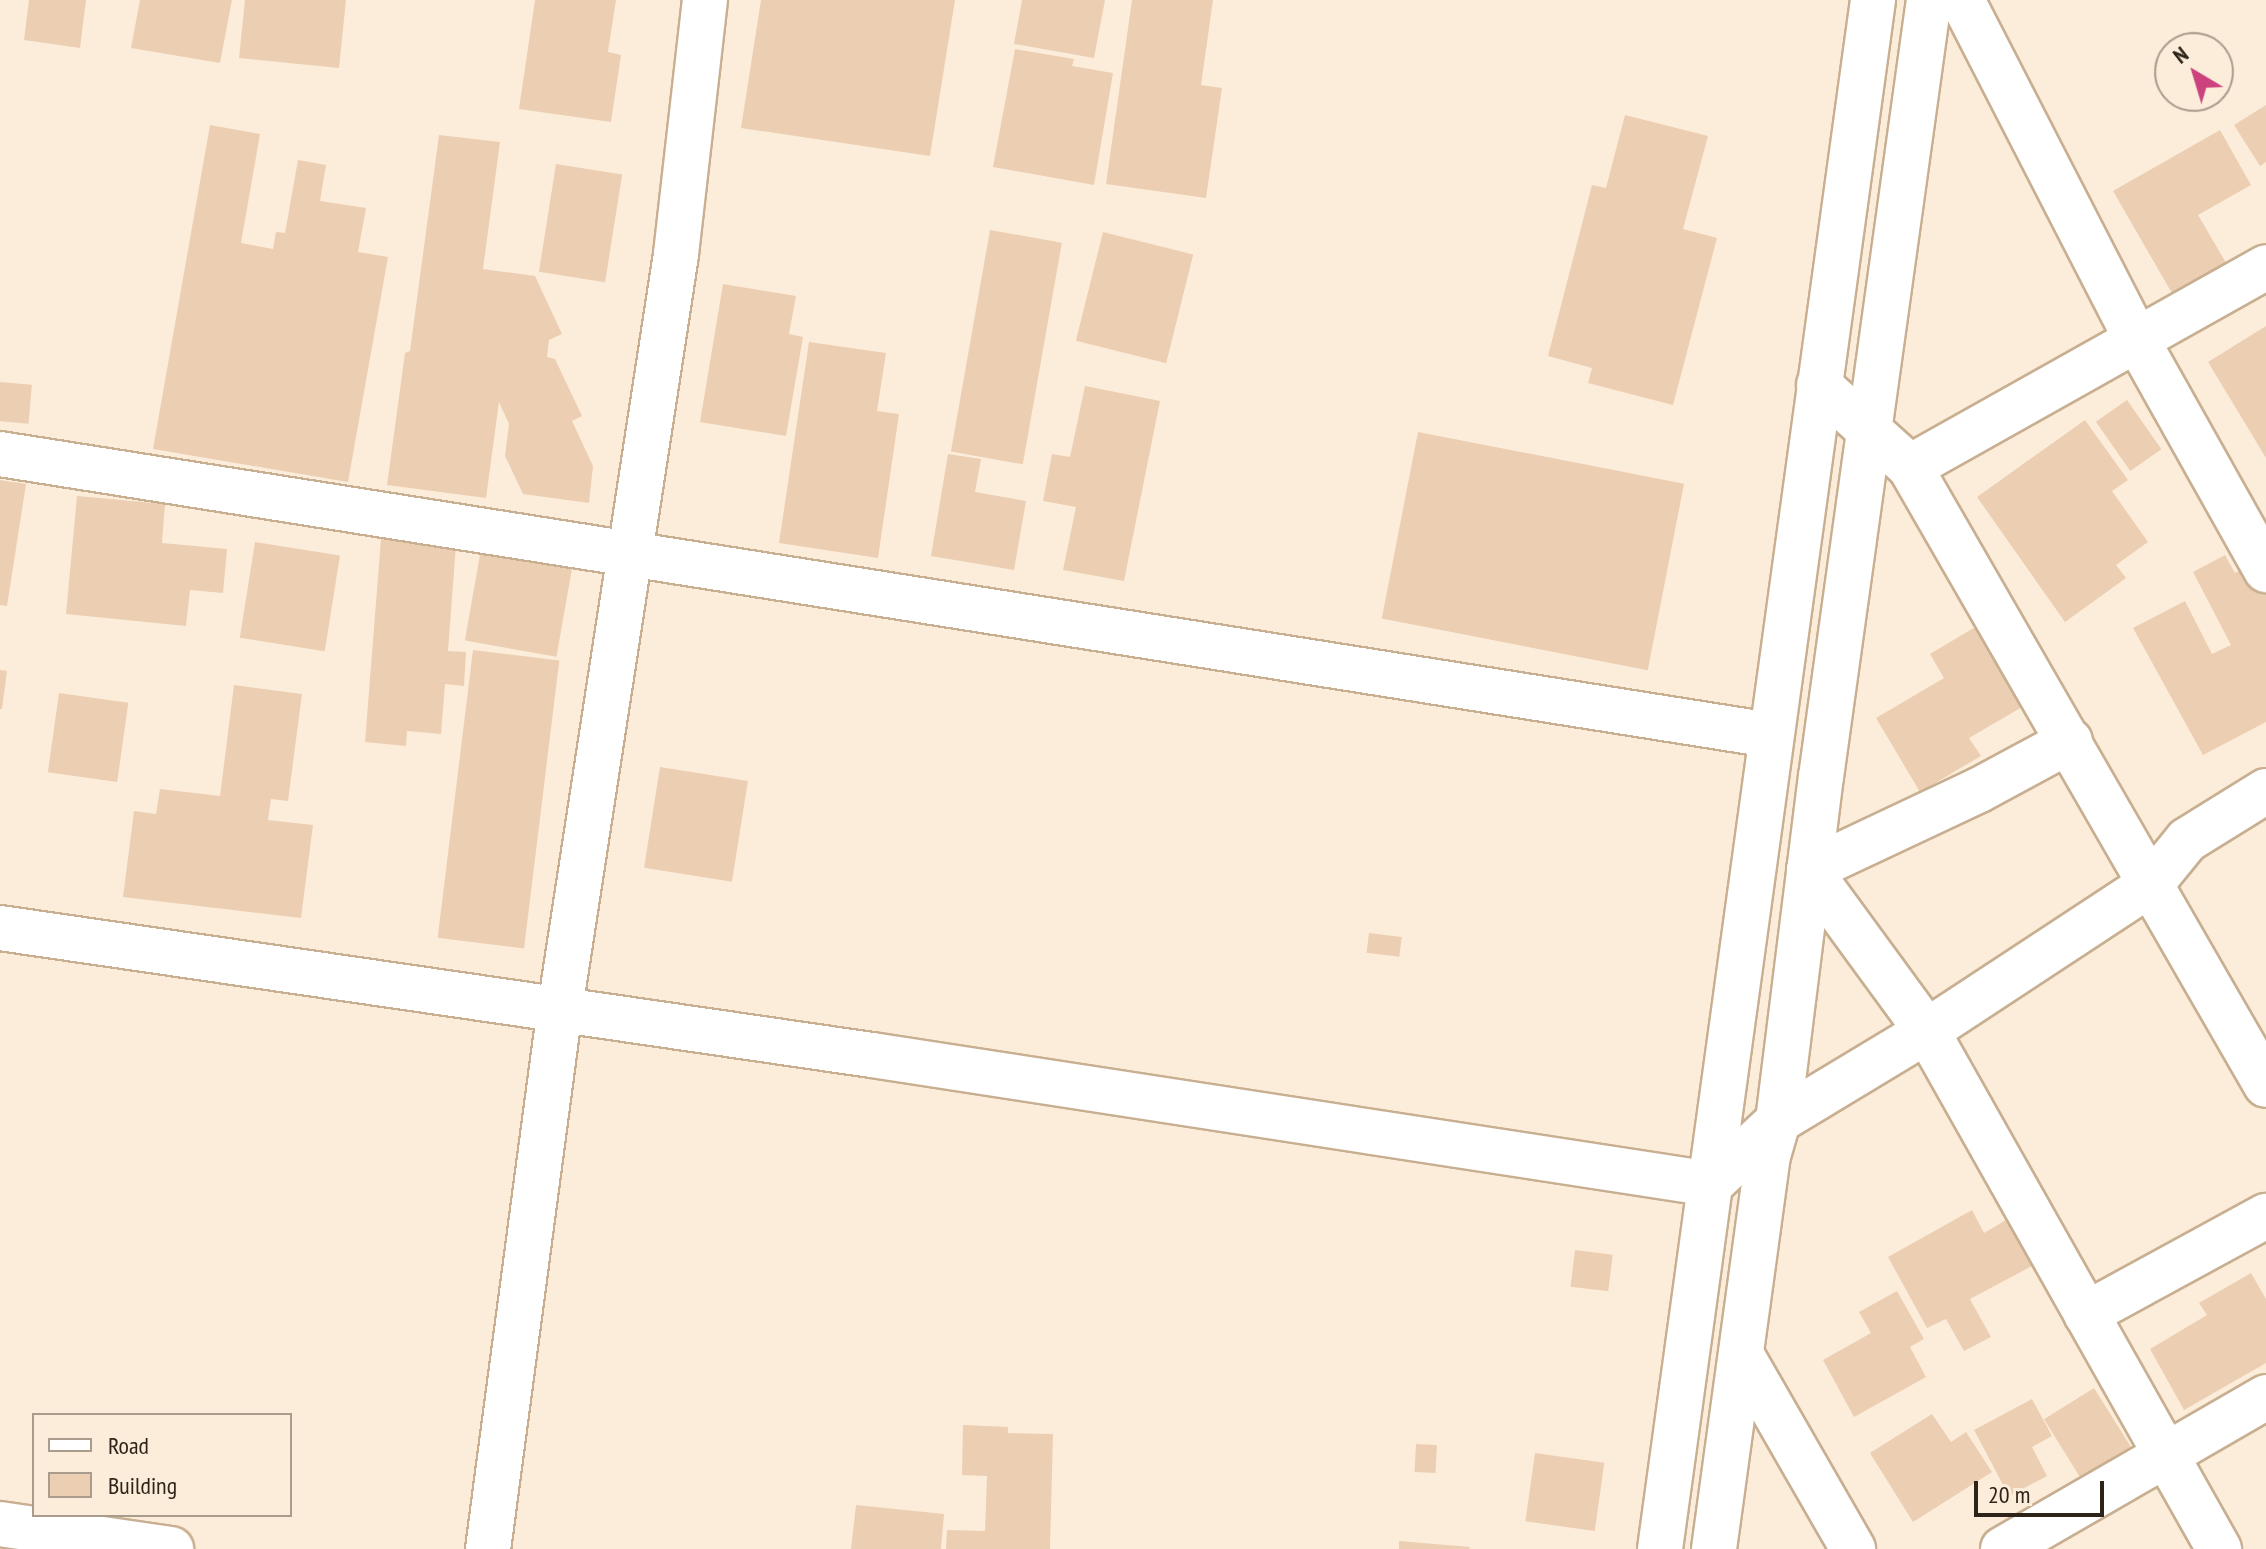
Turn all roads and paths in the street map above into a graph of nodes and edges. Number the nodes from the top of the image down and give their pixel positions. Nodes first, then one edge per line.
1 (705, 0) edge
2 (1873, 0) edge
3 (1929, 0) edge
4 (1962, 0) edge
5 (2266, 267) edge
6 (2137, 340) junction
7 (1819, 385) junction
8 (1869, 430) junction
9 (0, 454) edge
10 (1910, 467) junction
11 (630, 551) junction
12 (2266, 570) edge
13 (1771, 735) junction
14 (2070, 741) junction
15 (2266, 791) edge
16 (1809, 870) junction
17 (2152, 883) junction
18 (0, 928) edge
19 (560, 1008) junction
20 (1927, 1031) junction
21 (2266, 1085) edge
22 (1778, 1121) junction
23 (1711, 1184) junction
24 (2266, 1216) edge
25 (2086, 1314) junction
26 (1741, 1354) junction
27 (2266, 1397) edge
28 (2164, 1453) junction
29 (0, 1524) edge
30 (171, 1549) edge
31 (488, 1549) edge
32 (1660, 1549) edge
33 (1714, 1549) edge
34 (1853, 1549) edge
35 (2003, 1549) edge
36 (2219, 1549) edge

1 - 11 street
2 - 7 street
3 - 8 street
4 - 6 street
5 - 6 street
6 - 10 street
6 - 12 street
7 - 8 street
7 - 13 street
8 - 10 street
8 - 16 street
9 - 11 street
10 - 14 street
11 - 13 street
11 - 19 street
13 - 23 street
14 - 16 street
14 - 17 street
15 - 17 street
16 - 20 street
16 - 22 street
17 - 20 street
17 - 21 street
18 - 19 street
19 - 23 street
19 - 31 street
20 - 22 street
20 - 25 street
22 - 23 street
22 - 26 street
23 - 32 street
24 - 25 street
25 - 28 street
26 - 33 street
26 - 34 street
27 - 28 street
28 - 35 street
28 - 36 street
29 - 30 street

